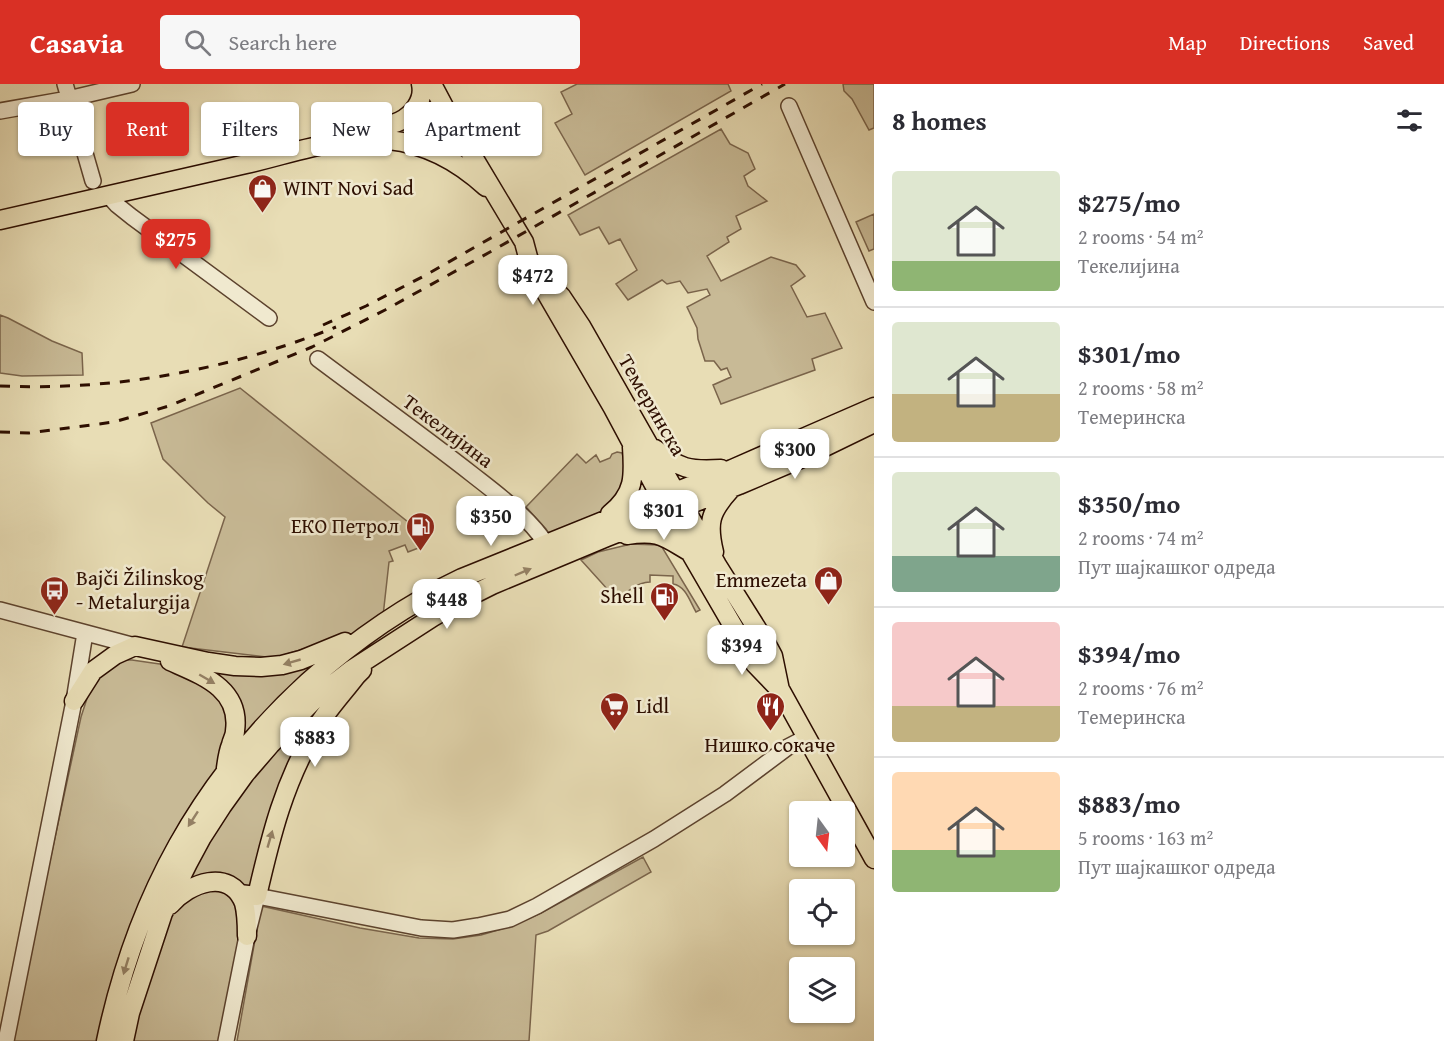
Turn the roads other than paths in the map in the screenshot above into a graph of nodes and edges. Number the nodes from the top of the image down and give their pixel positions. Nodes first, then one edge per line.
1 (132, 84) edge
2 (421, 84) edge
3 (432, 84) edge
4 (66, 91) edge
5 (789, 106) dead end
6 (0, 111) edge
7 (392, 124) edge
8 (392, 141) edge
9 (311, 149) edge
10 (93, 182) dead end
11 (108, 195) junction
12 (498, 199) junction
13 (0, 220) edge
14 (874, 302) edge
15 (269, 318) dead end
16 (318, 359) dead end
17 (874, 406) edge
18 (874, 423) edge
19 (640, 444) junction
20 (732, 469) junction
21 (731, 488) junction
22 (672, 502) junction
23 (604, 529) junction
24 (546, 544) junction
25 (690, 552) junction
26 (717, 565) junction
27 (0, 610) edge
28 (85, 633) junction
29 (366, 634) junction
30 (135, 646) junction
31 (387, 646) junction
32 (781, 692) junction
33 (74, 700) junction
34 (807, 737) junction
35 (226, 770) junction
36 (874, 859) edge
37 (248, 895) junction
38 (163, 913) junction
39 (247, 936) joint
40 (6, 1041) edge
41 (106, 1041) edge
42 (124, 1041) edge
43 (226, 1041) edge

1 - 4 street
2 - 7 main road
3 - 12 main road, Темеринска
4 - 6 street
4 - 10 street
5 - 14 street
8 - 12 main road
9 - 11 main road
11 - 13 main road
11 - 15 street
12 - 19 main road, Темеринска
16 - 24 street, Текелијина
17 - 20 main road
18 - 21 main road
19 - 20 main road
19 - 22 main road, Темеринска
19 - 23 main road
20 - 22 main road
21 - 22 main road
21 - 26 main road
22 - 23 main road
22 - 25 main road, Темеринска
22 - 26 main road, Темеринска
23 - 24 main road
23 - 25 main road
31 -> 23 main road
24 - 29 main road
25 - 32 main road, Темеринска
26 - 32 main road, Темеринска
27 - 28 street
28 - 30 street
28 - 33 street
29 -> 30 main road
29 - 35 main road
30 - 33 main road
30 -> 35 main road
37 -> 31 main road
31 - 38 main road
32 - 34 main road, Темеринска
33 - 40 street
34 - 36 main road, Темеринска
34 - 37 street
35 -> 41 main road
37 - 38 main road
37 - 39 main road
38 - 42 main road
39 - 43 street

